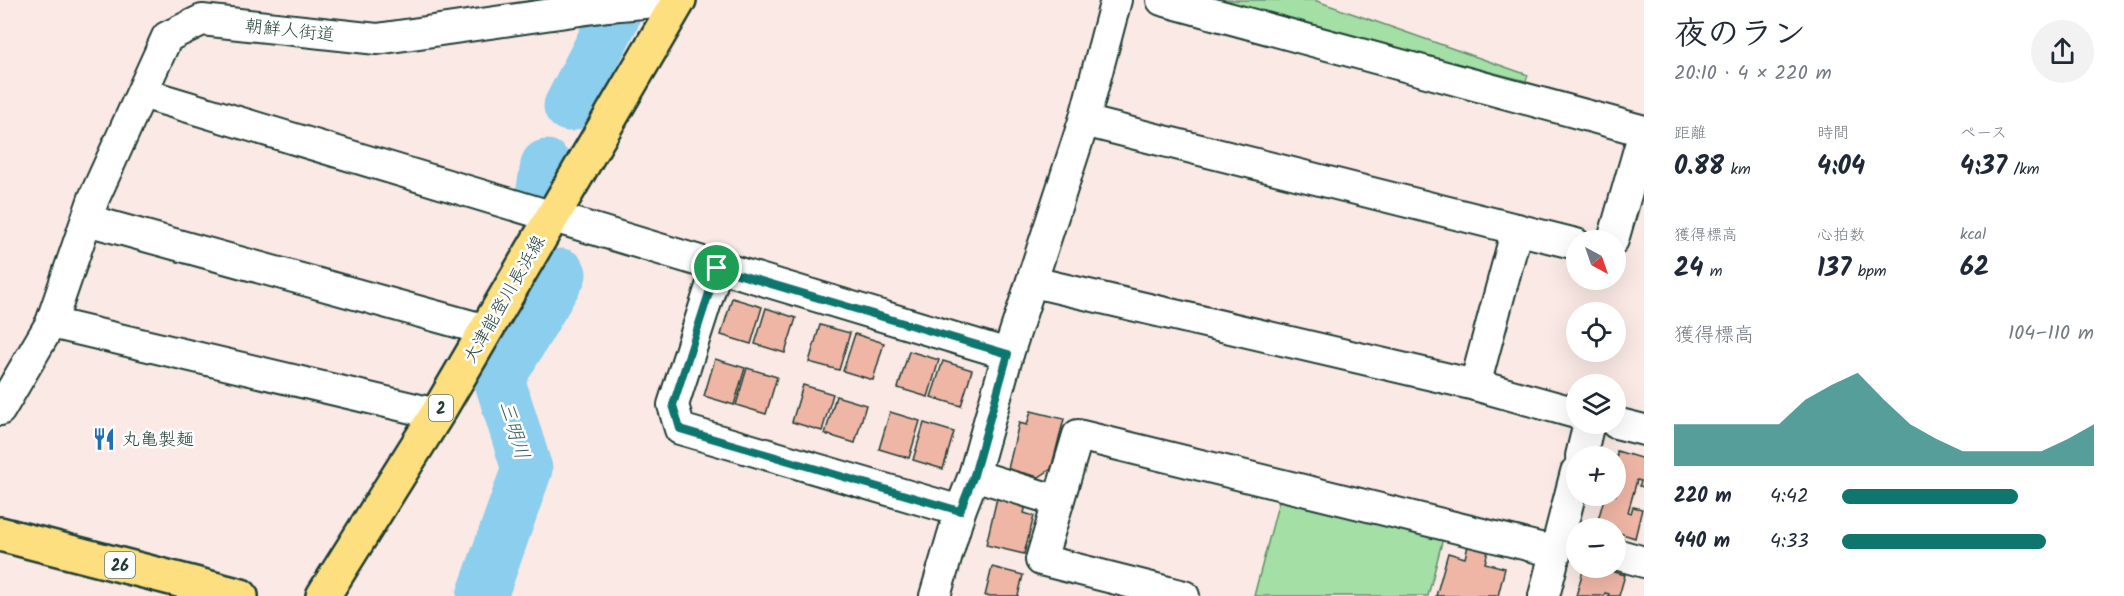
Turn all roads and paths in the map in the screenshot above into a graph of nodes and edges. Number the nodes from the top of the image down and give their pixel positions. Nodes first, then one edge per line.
1 (679, 0) edge
2 (1116, 0) edge
3 (1162, 0) edge
4 (142, 93) junction
5 (1084, 121) junction
6 (1644, 131) edge
7 (552, 216) junction
8 (87, 220) junction
9 (1517, 229) junction
10 (1616, 230) edge
11 (1566, 241) edge
12 (717, 268) junction
13 (1033, 282) junction
14 (51, 323) junction
15 (486, 330) junction
16 (1008, 354) junction
17 (1475, 385) junction
18 (0, 410) edge
19 (1566, 410) edge
20 (437, 414) junction
21 (1626, 426) edge
22 (1644, 430) edge
23 (974, 475) junction
24 (1058, 501) junction
25 (1570, 506) edge
26 (960, 511) junction
27 (0, 534) edge
28 (1564, 545) edge
29 (1626, 557) edge
30 (1644, 562) edge
31 (241, 596) edge
32 (323, 596) edge
33 (935, 596) edge
34 (1184, 596) edge
35 (1544, 596) edge

1 - 4 street, 朝鮮人街道
1 - 7 main road, 大津能登川長浜線 / 2
2 - 5 street
3 - 6 street
4 - 7 street
4 - 8 street, 朝鮮人街道
5 - 9 street
5 - 13 street
6 - 10 street
7 - 12 street
7 - 15 main road, 大津能登川長浜線 / 2
8 - 14 street, 朝鮮人街道
8 - 15 street
9 - 11 street
9 - 17 street
12 - 16 street
12 - 26 street
13 - 16 street
13 - 17 street
14 - 18 street, 朝鮮人街道
14 - 20 street
15 - 20 main road, 大津能登川長浜線 / 2
16 - 23 street
17 - 19 street
20 - 32 main road, 大津能登川長浜線 / 2
21 - 22 street
23 - 24 street
23 - 26 street
24 - 28 street
24 - 34 street
25 - 28 street
26 - 33 street
27 - 31 main road, 26
28 - 35 street
29 - 30 street

